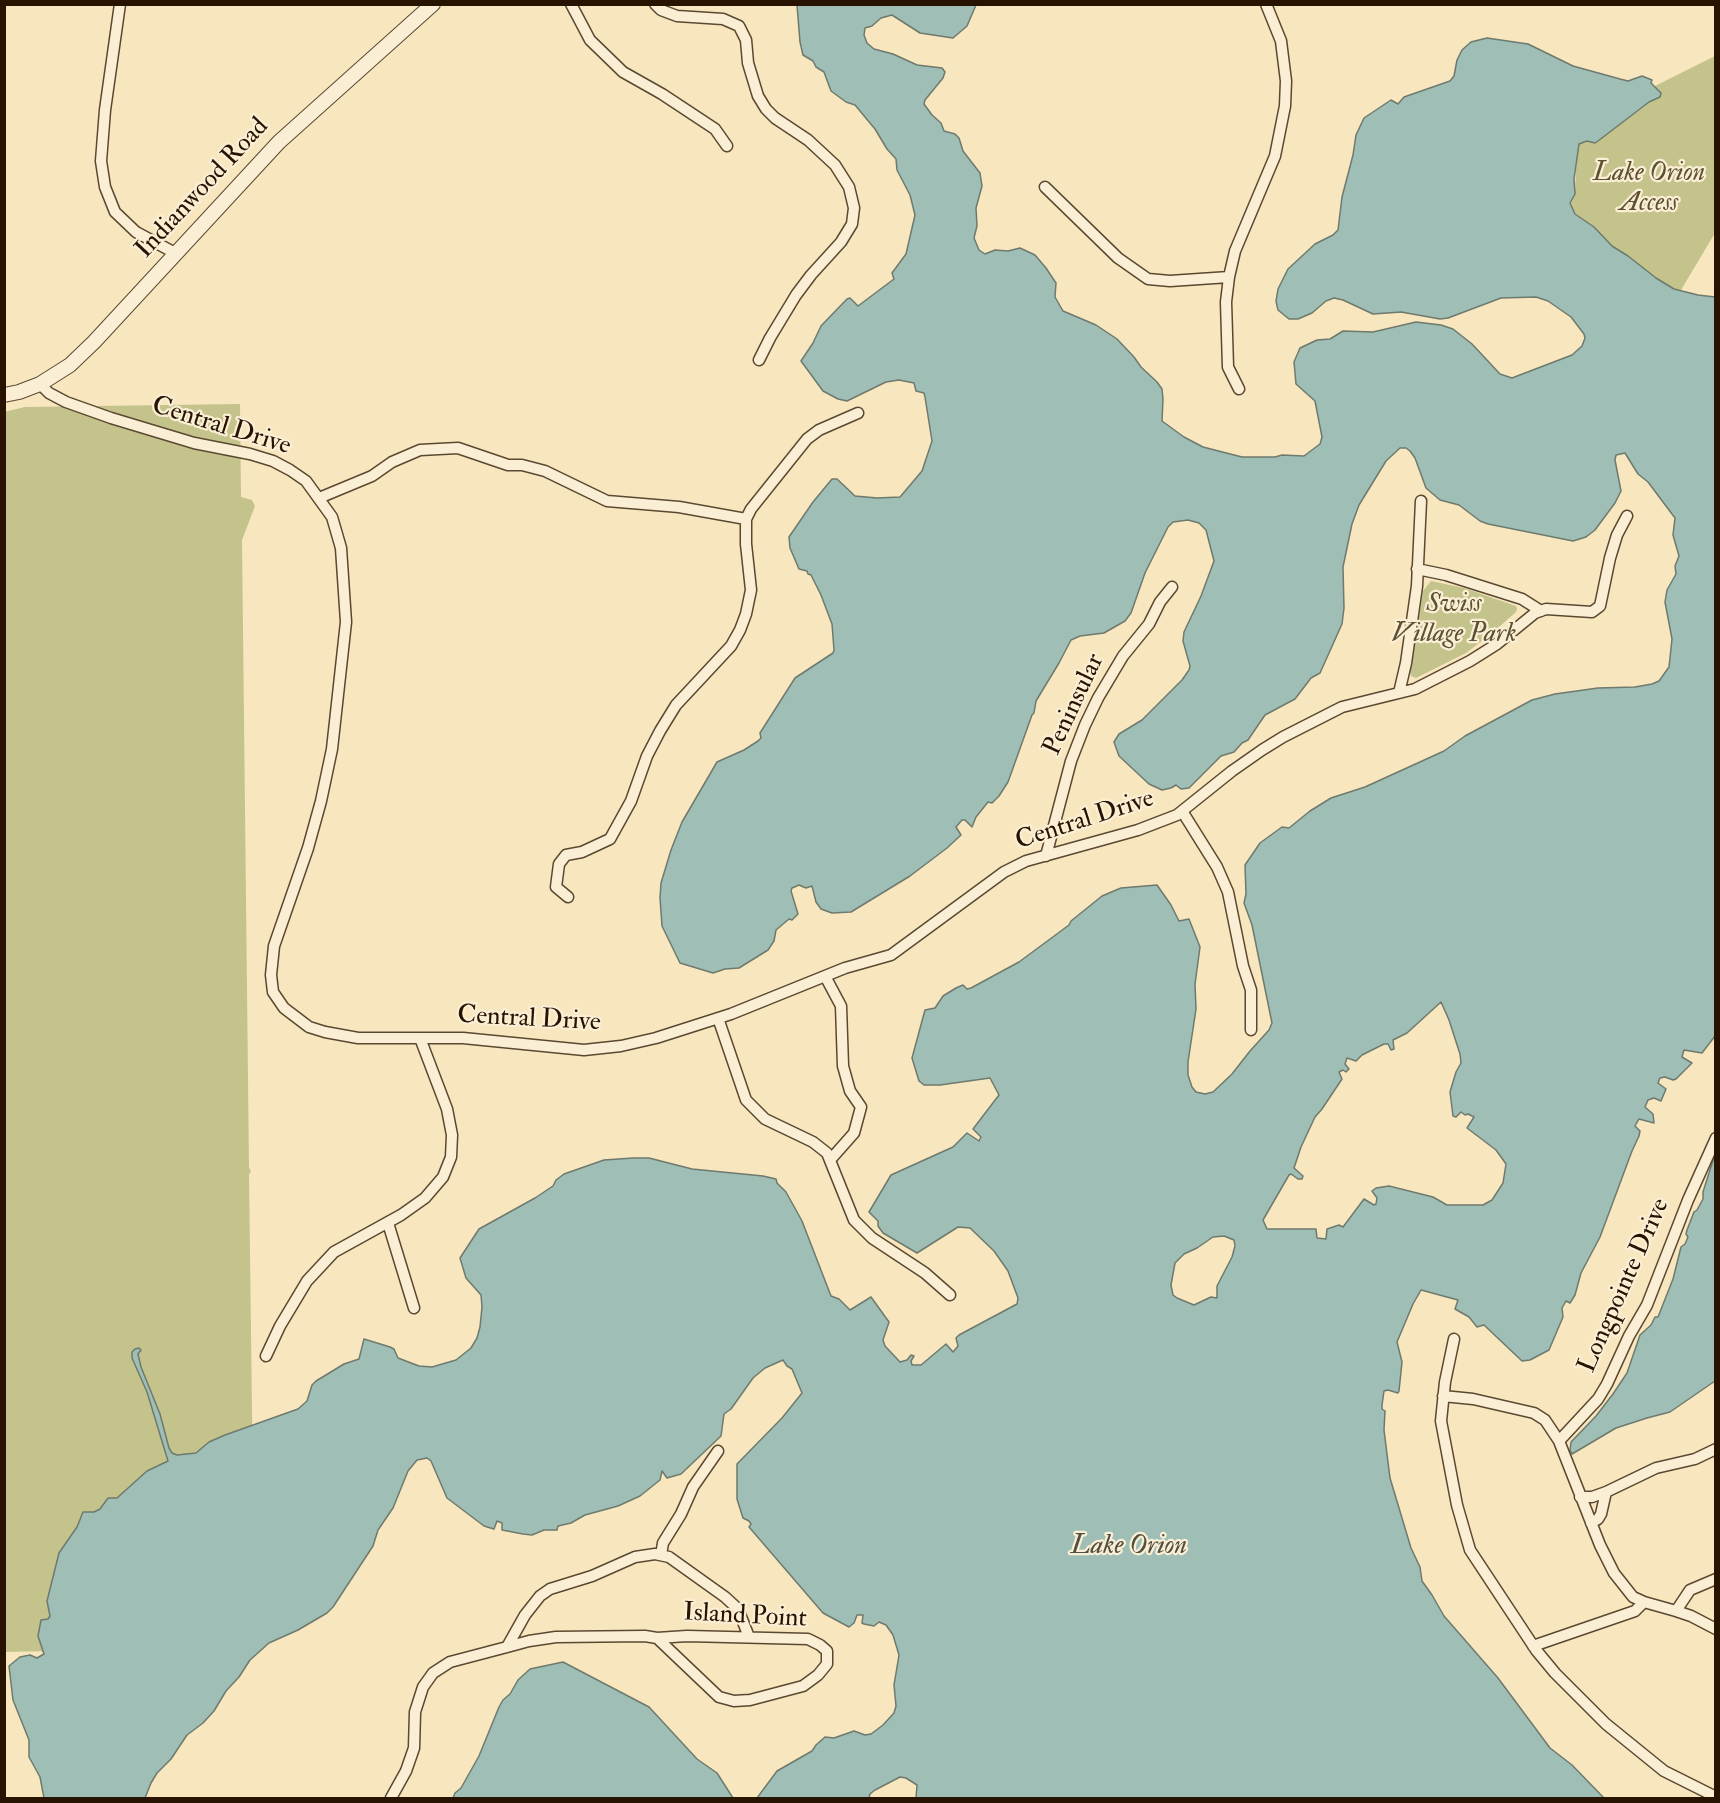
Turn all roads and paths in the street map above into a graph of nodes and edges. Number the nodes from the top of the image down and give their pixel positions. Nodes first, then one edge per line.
1 (120, 4) edge
2 (433, 4) edge
3 (570, 4) edge
4 (655, 4) edge
5 (1266, 4) edge
6 (727, 146) dead end
7 (1046, 187) dead end
8 (175, 253) junction
9 (1229, 278) junction
10 (759, 360) dead end
11 (40, 384) junction
12 (1239, 388) dead end
13 (4, 395) edge
14 (858, 413) dead end
15 (319, 498) junction
16 (1421, 501) dead end
17 (1627, 516) dead end
18 (747, 519) junction
19 (1417, 569) junction
20 (1172, 587) dead end
21 (1541, 611) junction
22 (1399, 693) junction
23 (1182, 811) junction
24 (1046, 856) junction
25 (568, 897) dead end
26 (825, 976) junction
27 (718, 1018) junction
28 (1251, 1030) dead end
29 (420, 1038) junction
30 (1716, 1138) edge
31 (831, 1159) junction
32 (388, 1223) junction
33 (950, 1295) dead end
34 (414, 1308) dead end
35 (1454, 1339) dead end
36 (266, 1356) dead end
37 (1443, 1396) junction
38 (1559, 1441) junction
39 (1716, 1449) edge
40 (718, 1451) dead end
41 (1606, 1492) junction
42 (1580, 1497) junction
43 (1591, 1523) junction
44 (661, 1555) junction
45 (1716, 1579) edge
46 (1644, 1602) junction
47 (1676, 1611) junction
48 (1716, 1629) edge
49 (749, 1637) junction
50 (657, 1638) junction
51 (1533, 1646) junction
52 (507, 1647) junction
53 (1716, 1797) edge
54 (390, 1798) edge

1 - 8 street
2 - 8 street, Indianwood Road
3 - 6 street
4 - 10 street
5 - 9 street
7 - 9 street
8 - 11 street, Indianwood Road
9 - 12 street
11 - 13 street, Indianwood Road
11 - 15 street, Central Drive
14 - 18 street
15 - 18 street
15 - 29 street, Central Drive
16 - 19 street
17 - 21 street
18 - 25 street
19 - 21 street
19 - 22 street
20 - 24 street, Peninsular
21 - 22 street, Central Drive
22 - 23 street, Central Drive
23 - 24 street, Central Drive
23 - 28 street
24 - 26 street, Central Drive
26 - 27 street, Central Drive
26 - 31 street
27 - 29 street, Central Drive
27 - 31 street
29 - 32 street
30 - 38 street, Longpointe Drive
31 - 33 street
32 - 34 street
32 - 36 street
35 - 37 street
37 - 38 street
37 - 51 street
38 - 42 street
39 - 41 street
40 - 44 street
41 - 42 street
41 - 43 street
42 - 43 street
43 - 46 street
44 - 49 street
44 - 52 street
45 - 47 street
46 - 47 street
46 - 51 street
47 - 48 street
49 - 50 street, Island Point
49 - 50 street, Island Point
50 - 52 street, Island Point
51 - 53 street
52 - 54 street, Island Point

